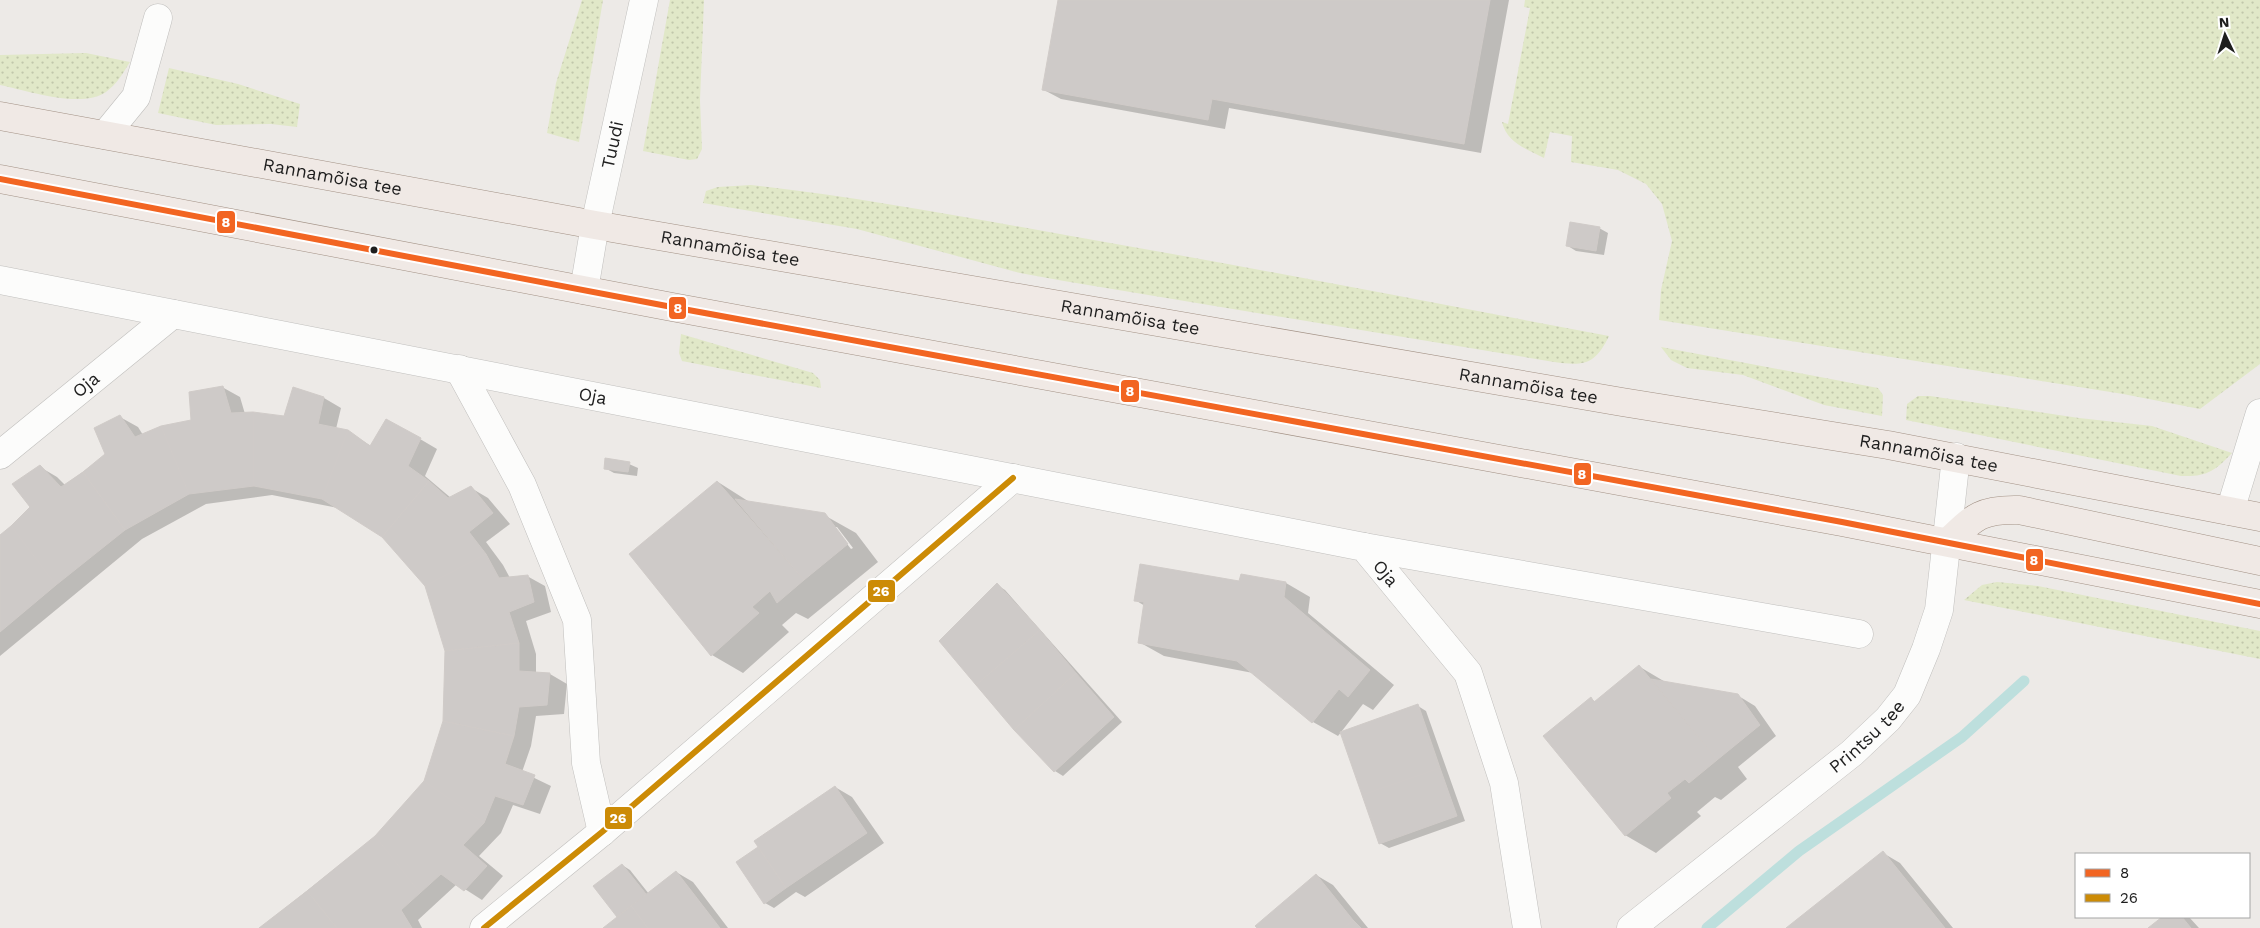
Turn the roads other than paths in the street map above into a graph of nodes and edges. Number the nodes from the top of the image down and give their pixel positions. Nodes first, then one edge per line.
1 (644, 0) edge
2 (158, 18) dead end
3 (0, 116) edge
4 (105, 135) junction
5 (0, 179) edge
6 (596, 224) junction
7 (0, 280) edge
8 (584, 290) junction
9 (173, 314) junction
10 (459, 369) junction
11 (2260, 413) edge
12 (0, 455) edge
13 (1956, 457) junction
14 (1013, 478) junction
15 (2230, 511) junction
16 (2260, 517) edge
17 (1948, 542) junction
18 (1364, 547) junction
19 (2260, 561) edge
20 (2260, 604) edge
21 (1858, 634) dead end
22 (602, 832) junction
23 (484, 928) edge
24 (1527, 928) edge
25 (1631, 928) edge

1 - 6 street, Tuudi
2 - 4 street
3 - 4 main road, Rannamõisa tee
4 - 6 main road, Rannamõisa tee
5 - 8 main road
6 - 8 street, Tuudi
6 - 13 main road, Rannamõisa tee
7 - 9 street, Oja
8 - 17 main road
9 - 10 street, Oja
9 - 12 street, Oja
10 - 14 street, Oja
10 - 22 street
11 - 15 street
13 - 15 main road, Rannamõisa tee
13 - 17 street, Printsu tee
14 - 18 street, Oja
14 - 22 street
15 - 16 main road, Rannamõisa tee
17 - 19 main road
17 - 20 main road
17 - 25 street, Printsu tee
18 - 21 street
18 - 24 street, Oja
22 - 23 street

